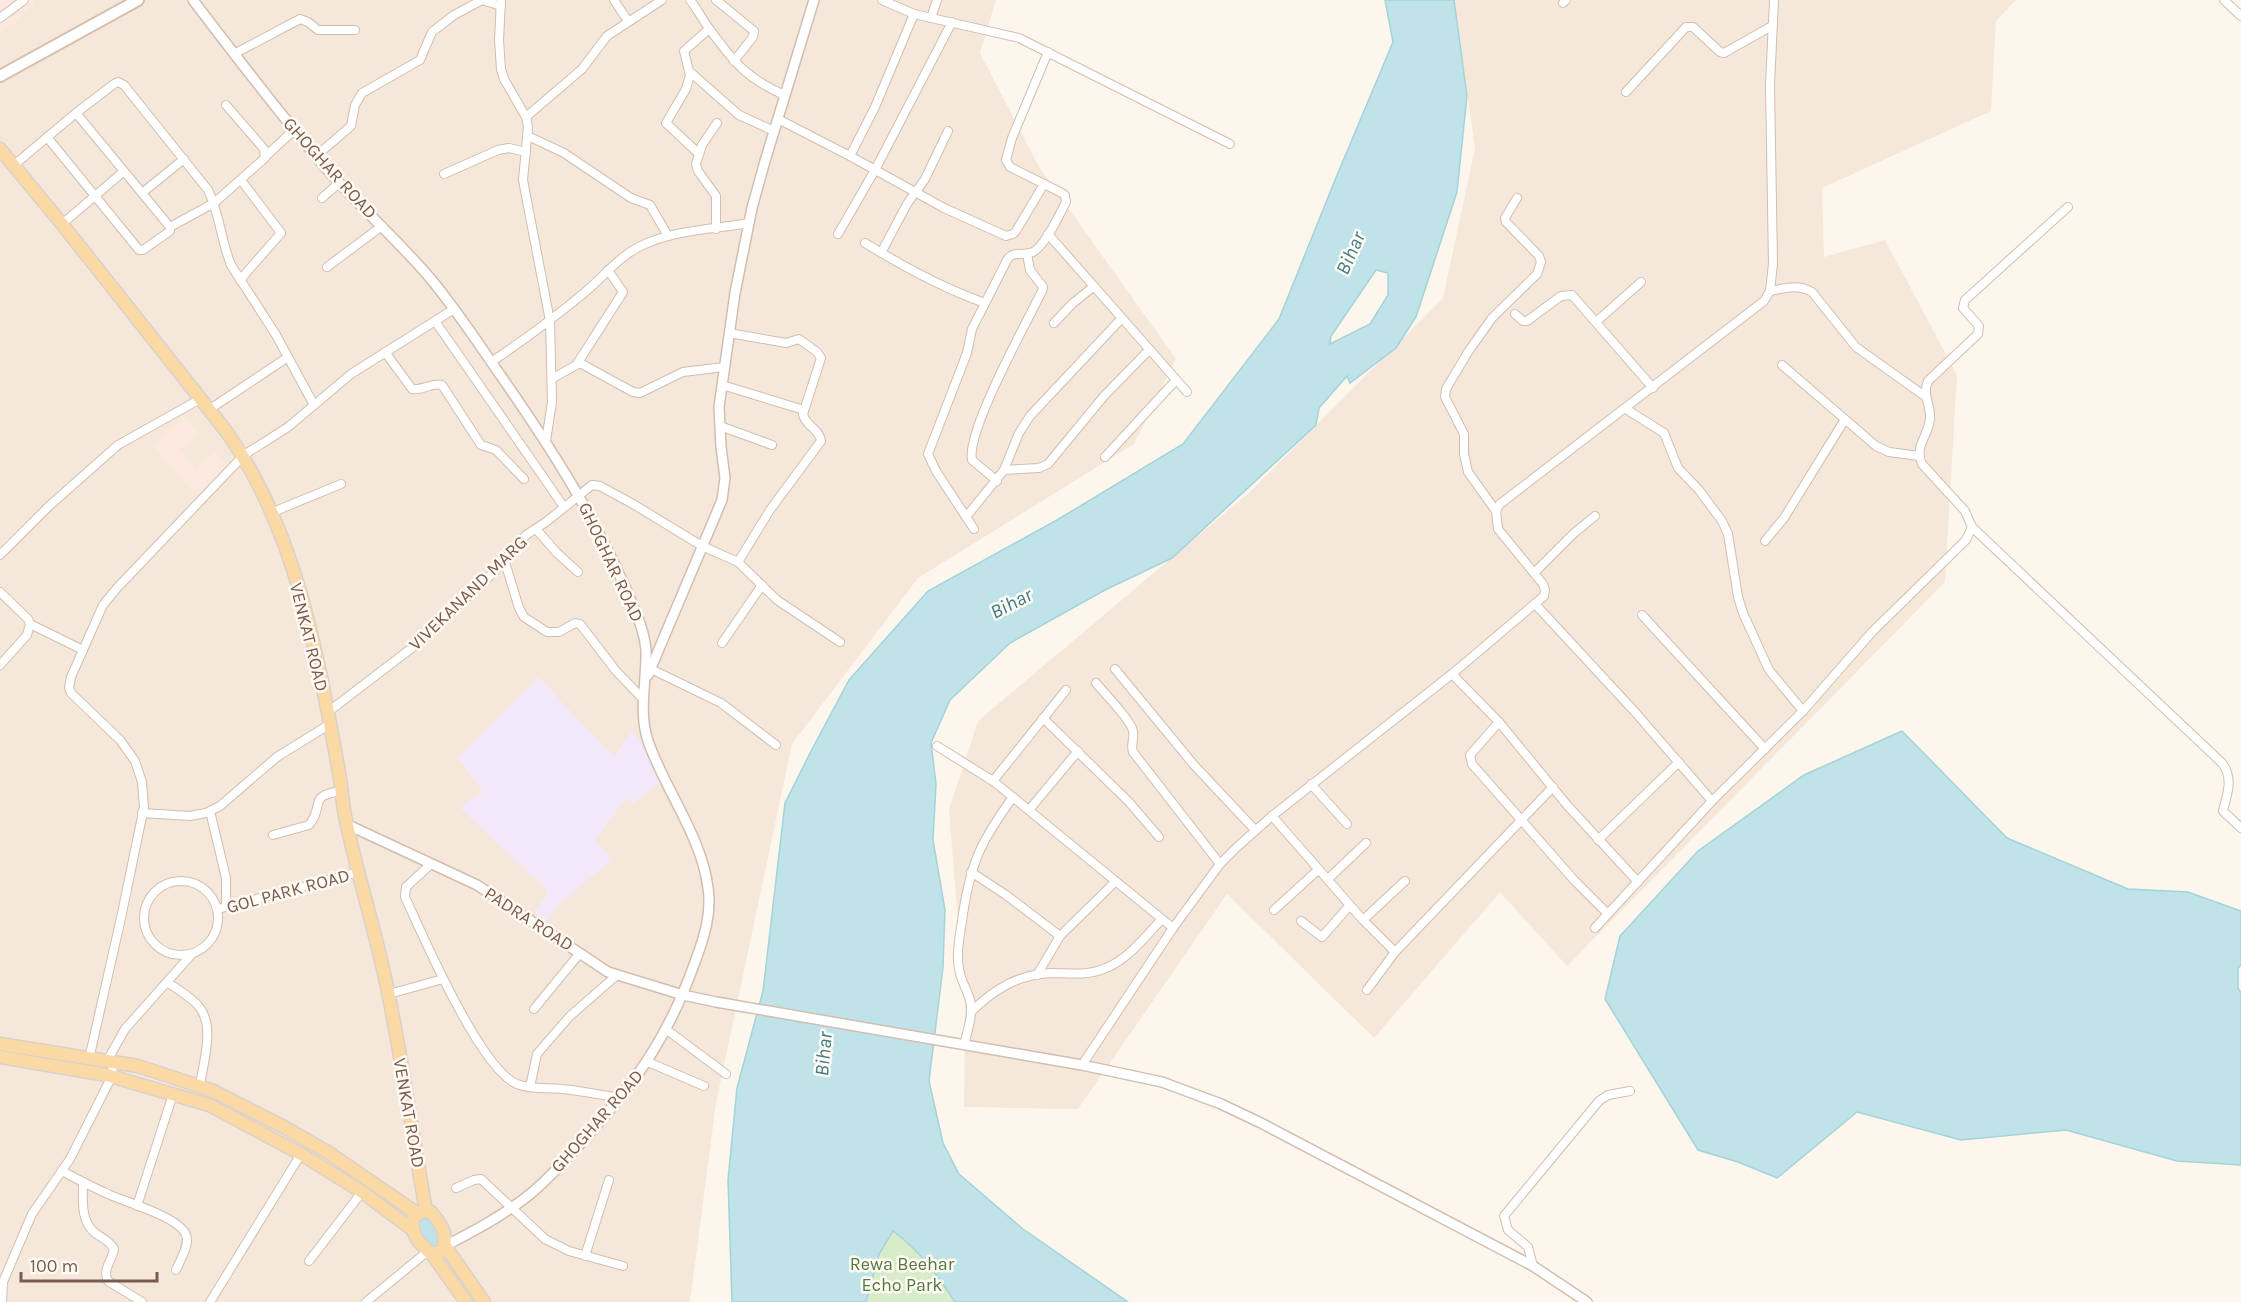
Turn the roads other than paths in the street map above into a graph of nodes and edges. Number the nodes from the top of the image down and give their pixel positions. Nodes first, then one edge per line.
1 (24, 0) edge
2 (138, 0) edge
3 (193, 0) edge
4 (614, 0) edge
5 (662, 0) edge
6 (690, 0) edge
7 (716, 0) edge
8 (814, 0) edge
9 (882, 0) edge
10 (937, 0) edge
11 (1774, 0) edge
12 (2224, 0) edge
13 (15, 2) edge
14 (471, 2) edge
15 (501, 3) edge
16 (914, 14) junction
17 (2241, 16) edge
18 (0, 18) edge
19 (931, 18) junction
20 (628, 21) junction
21 (952, 22) junction
22 (1772, 26) junction
23 (709, 29) junction
24 (355, 30) dead end
25 (1048, 52) junction
26 (234, 54) junction
27 (734, 61) junction
28 (689, 71) junction
29 (0, 76) edge
30 (1626, 92) dead end
31 (784, 95) junction
32 (226, 105) dead end
33 (76, 113) junction
34 (526, 117) junction
35 (777, 119) junction
36 (717, 123) dead end
37 (294, 130) junction
38 (774, 131) junction
39 (948, 131) dead end
40 (528, 136) junction
41 (47, 137) junction
42 (1230, 144) dead end
43 (0, 149) edge
44 (526, 152) junction
45 (698, 153) junction
46 (266, 156) junction
47 (316, 156) junction
48 (850, 156) junction
49 (184, 159) junction
50 (14, 165) junction
51 (123, 171) junction
52 (875, 171) junction
53 (444, 174) dead end
54 (241, 180) junction
55 (339, 183) junction
56 (1044, 184) junction
57 (914, 192) junction
58 (142, 193) junction
59 (95, 196) junction
60 (322, 198) dead end
61 (1517, 198) dead end
62 (214, 203) junction
63 (2068, 207) dead end
64 (749, 223) junction
65 (62, 224) junction
66 (382, 226) junction
67 (171, 227) junction
68 (716, 229) junction
69 (838, 234) dead end
70 (1048, 234) junction
71 (668, 237) junction
72 (866, 243) dead end
73 (881, 253) junction
74 (1028, 254) junction
75 (327, 267) dead end
76 (608, 270) junction
77 (240, 280) junction
78 (1641, 282) dead end
79 (1094, 287) junction
80 (1770, 291) junction
81 (984, 303) junction
82 (454, 309) junction
83 (1515, 314) dead end
84 (1121, 319) junction
85 (435, 321) junction
86 (550, 321) junction
87 (1596, 322) junction
88 (1054, 323) dead end
89 (729, 333) junction
90 (1149, 350) junction
91 (385, 352) junction
92 (288, 357) junction
93 (491, 362) junction
94 (577, 364) junction
95 (1782, 366) dead end
96 (724, 367) junction
97 (553, 378) junction
98 (1176, 380) junction
99 (722, 385) junction
100 (1653, 388) junction
101 (1187, 392) dead end
102 (1926, 397) junction
103 (202, 398) junction
104 (314, 405) junction
105 (210, 409) junction
106 (1626, 409) junction
107 (804, 410) junction
108 (1844, 421) junction
109 (720, 426) junction
110 (546, 441) junction
111 (771, 445) dead end
112 (244, 455) junction
113 (1105, 456) dead end
114 (1919, 456) junction
115 (1004, 471) junction
116 (524, 479) dead end
117 (997, 481) junction
118 (341, 484) dead end
119 (579, 495) junction
120 (564, 507) junction
121 (1496, 511) junction
122 (273, 512) junction
123 (1595, 516) dead end
124 (966, 517) junction
125 (1972, 527) junction
126 (536, 528) junction
127 (974, 529) dead end
128 (1765, 541) dead end
129 (702, 546) junction
130 (0, 555) edge
131 (504, 559) junction
132 (738, 562) junction
133 (578, 572) dead end
134 (1534, 573) junction
135 (762, 585) junction
136 (0, 592) edge
137 (1535, 604) junction
138 (1642, 615) dead end
139 (30, 624) junction
140 (840, 642) dead end
141 (723, 643) dead end
142 (83, 650) junction
143 (0, 665) edge
144 (651, 669) junction
145 (1115, 669) dead end
146 (1452, 674) junction
147 (645, 681) junction
148 (1096, 683) dead end
149 (1066, 690) dead end
150 (643, 699) junction
151 (1803, 711) junction
152 (329, 718) junction
153 (1043, 718) junction
154 (1498, 722) junction
155 (776, 745) dead end
156 (937, 746) dead end
157 (1765, 748) junction
158 (1078, 751) junction
159 (1679, 762) junction
160 (993, 781) junction
161 (1311, 784) junction
162 (1553, 788) junction
163 (342, 791) junction
164 (1012, 796) junction
165 (1712, 801) junction
166 (1029, 810) junction
167 (210, 811) junction
168 (142, 813) junction
169 (1272, 816) junction
170 (1520, 821) junction
171 (346, 824) junction
172 (1347, 824) dead end
173 (2241, 828) edge
174 (1255, 831) junction
175 (273, 835) dead end
176 (1159, 837) dead end
177 (1598, 840) junction
178 (1366, 843) dead end
179 (431, 864) junction
180 (1220, 864) junction
181 (1318, 869) junction
182 (359, 872) junction
183 (971, 872) junction
184 (1328, 879) junction
185 (1405, 881) dead end
186 (1115, 882) junction
187 (1638, 882) junction
188 (1350, 905) junction
189 (222, 908) junction
190 (1274, 910) dead end
191 (1608, 914) junction
192 (1161, 920) junction
193 (1364, 920) junction
194 (1301, 921) dead end
195 (1173, 928) junction
196 (1595, 928) dead end
197 (1060, 936) junction
198 (1395, 952) junction
199 (580, 953) junction
200 (191, 955) junction
201 (617, 975) junction
202 (1037, 975) junction
203 (443, 979) junction
204 (167, 982) junction
205 (1367, 990) dead end
206 (389, 994) junction
207 (683, 995) junction
208 (534, 1009) dead end
209 (971, 1012) junction
210 (667, 1030) junction
211 (0, 1044) edge
212 (964, 1045) junction
213 (0, 1057) edge
214 (89, 1059) junction
215 (110, 1062) junction
216 (648, 1062) junction
217 (1082, 1065) junction
218 (726, 1074) dead end
219 (112, 1076) junction
220 (200, 1086) junction
221 (704, 1086) dead end
222 (530, 1087) junction
223 (1630, 1091) dead end
224 (173, 1094) junction
225 (621, 1098) junction
226 (301, 1154) junction
227 (62, 1171) junction
228 (609, 1180) dead end
229 (83, 1182) junction
230 (456, 1188) dead end
231 (362, 1192) junction
232 (137, 1206) junction
233 (513, 1207) junction
234 (422, 1213) junction
235 (413, 1230) junction
236 (445, 1246) junction
237 (430, 1252) junction
238 (585, 1256) junction
239 (309, 1261) dead end
240 (623, 1266) dead end
241 (1533, 1266) junction
242 (176, 1270) dead end
243 (1, 1282) edge
244 (3, 1301) edge
245 (142, 1302) edge
246 (210, 1302) edge
247 (366, 1302) edge
248 (466, 1302) edge
249 (484, 1302) edge
250 (1587, 1302) edge

1 - 13 street
2 - 29 main road
3 - 26 street, GHOGHAR ROAD
4 - 20 street
5 - 20 street
6 - 23 street
7 - 27 street
8 - 31 street
9 - 16 street
10 - 19 street
11 - 22 street
12 - 17 street
13 - 18 street
14 - 15 street
14 - 47 street
15 - 34 street
16 - 19 street
16 - 48 street
19 - 21 street
20 - 34 street
21 - 25 street
21 - 52 street
22 - 30 street
22 - 80 street
23 - 27 street
23 - 28 street
24 - 26 street
25 - 42 street
25 - 56 street
26 - 37 street, GHOGHAR ROAD
27 - 31 street
28 - 38 street
28 - 45 street
31 - 35 street
32 - 46 street
33 - 41 street
33 - 49 street
33 - 51 street
34 - 40 street
35 - 38 street
35 - 48 street
36 - 45 street
37 - 46 street
37 - 47 street, GHOGHAR ROAD
38 - 64 street
39 - 57 street
40 - 44 street
40 - 71 street
41 - 50 street
41 - 59 street
43 - 50 main road, VENKAT ROAD
44 - 53 street
44 - 86 street
45 - 68 street
46 - 54 street
47 - 55 street, GHOGHAR ROAD
48 - 52 street
49 - 58 street
49 - 62 street
50 - 65 main road, VENKAT ROAD
51 - 58 street
51 - 59 street
52 - 57 street
52 - 69 street
54 - 62 street
54 - 77 street
55 - 60 street
55 - 66 street, GHOGHAR ROAD
56 - 57 street
56 - 70 street
57 - 73 street
58 - 67 street
59 - 65 street
59 - 67 street
61 - 121 street
62 - 67 street
62 - 77 street
63 - 102 street
64 - 68 street
64 - 89 street
65 - 103 main road, VENKAT ROAD
66 - 75 street
66 - 82 street, GHOGHAR ROAD
68 - 71 street
70 - 74 street
70 - 79 street
71 - 76 street
72 - 73 street
73 - 81 street
74 - 81 street
74 - 117 street
76 - 86 street
76 - 94 street
77 - 92 street
78 - 87 street
79 - 84 street
79 - 88 street
80 - 100 street
80 - 102 street
81 - 124 street
82 - 85 street
82 - 93 street, GHOGHAR ROAD
83 - 87 street
84 - 90 street
84 - 115 street
85 - 91 street
85 - 120 street
86 - 93 street
86 - 97 street
87 - 100 street
89 - 96 street
89 - 107 street
90 - 98 street
90 - 115 street
91 - 104 street
91 - 116 street
92 - 104 street
92 - 105 street
93 - 110 street, GHOGHAR ROAD
94 - 96 street
94 - 97 street
95 - 108 street
96 - 99 street
97 - 110 street
98 - 101 street
98 - 113 street
99 - 107 street
99 - 109 street
100 - 106 street
102 - 114 street
103 - 105 main road, VENKAT ROAD
103 - 130 street
104 - 112 street
105 - 112 main road, VENKAT ROAD
106 - 121 street
106 - 151 street
107 - 132 street
108 - 114 street
108 - 128 street
109 - 111 street
109 - 129 street
110 - 119 street, GHOGHAR ROAD
112 - 122 main road, VENKAT ROAD
112 - 142 street
114 - 125 street
115 - 117 street
117 - 124 street
118 - 122 street
119 - 120 street, VIVEKANAND MARG
119 - 129 street
119 - 147 street, GHOGHAR ROAD
120 - 126 street, VIVEKANAND MARG
121 - 134 street
122 - 152 main road, VENKAT ROAD
123 - 134 street
124 - 127 street
125 - 151 street
125 - 173 street
126 - 131 street, VIVEKANAND MARG
126 - 133 street
129 - 132 street
129 - 144 street
131 - 150 street
131 - 152 street, VIVEKANAND MARG
132 - 135 street
134 - 137 street
135 - 140 street
135 - 141 street
136 - 139 street
137 - 146 street
137 - 159 street
138 - 157 street
139 - 142 street
139 - 143 street
142 - 168 street
144 - 147 street
144 - 155 street
145 - 174 street
146 - 154 street
146 - 161 street
147 - 150 street, GHOGHAR ROAD
148 - 180 street
149 - 153 street
150 - 207 street, GHOGHAR ROAD
151 - 157 street
152 - 163 main road, VENKAT ROAD
152 - 167 street, VIVEKANAND MARG
153 - 158 street
153 - 160 street
154 - 162 street
154 - 170 street
156 - 160 street
157 - 165 street
158 - 166 street
158 - 176 street
159 - 165 street
159 - 177 street
160 - 164 street
161 - 169 street
161 - 172 street
162 - 170 street
162 - 177 street
163 - 171 main road, VENKAT ROAD
163 - 175 street
164 - 166 street
164 - 183 street
165 - 187 street
166 - 186 street
167 - 168 street
167 - 189 street
168 - 214 street
169 - 174 street
169 - 181 street
170 - 191 street
170 - 198 street
171 - 179 street, PADRA ROAD
171 - 182 main road, VENKAT ROAD
174 - 180 street
177 - 187 street
178 - 184 street
179 - 199 street, PADRA ROAD
179 - 203 street
180 - 195 street
181 - 184 street
181 - 190 street
182 - 189 street, GOL PARK ROAD
182 - 206 main road, VENKAT ROAD
183 - 197 street
183 - 209 street
184 - 188 street
185 - 193 street
186 - 192 street
186 - 197 street
187 - 191 street
188 - 193 street
188 - 194 street
189 - 200 street
189 - 200 street
191 - 196 street
192 - 195 street
192 - 202 street
193 - 198 street
195 - 217 street
197 - 202 street
198 - 205 street
199 - 201 street, PADRA ROAD
199 - 208 street
200 - 204 street
201 - 207 street, PADRA ROAD
201 - 222 street
202 - 209 street
203 - 206 street
203 - 222 street
204 - 215 street
204 - 220 street
206 - 234 main road, VENKAT ROAD
207 - 210 street, GHOGHAR ROAD
207 - 212 street, PADRA ROAD
209 - 212 street
210 - 216 street, GHOGHAR ROAD
210 - 218 street
211 - 214 main road
212 - 217 street, PADRA ROAD
213 - 219 main road
214 - 215 main road
215 - 219 street
215 - 220 main road
216 - 221 street
216 - 225 street, GHOGHAR ROAD
217 - 241 street, PADRA ROAD
219 - 224 main road
219 - 227 street
220 - 234 main road
222 - 225 street
223 - 241 street
224 - 226 main road
224 - 232 street
225 - 233 street, GHOGHAR ROAD
226 - 231 main road
226 - 246 street
227 - 229 street
227 - 243 street
228 - 238 street
229 - 232 street
229 - 245 street
230 - 233 street
231 - 235 main road
231 - 239 street
232 - 242 street
233 - 236 street, GHOGHAR ROAD
233 - 238 street
234 - 235 main road, VENKAT ROAD
234 - 236 main road
235 - 237 main road
236 - 237 main road
236 - 249 main road
237 - 247 street
237 - 248 main road
238 - 240 street
241 - 250 street, PADRA ROAD
243 - 244 street

